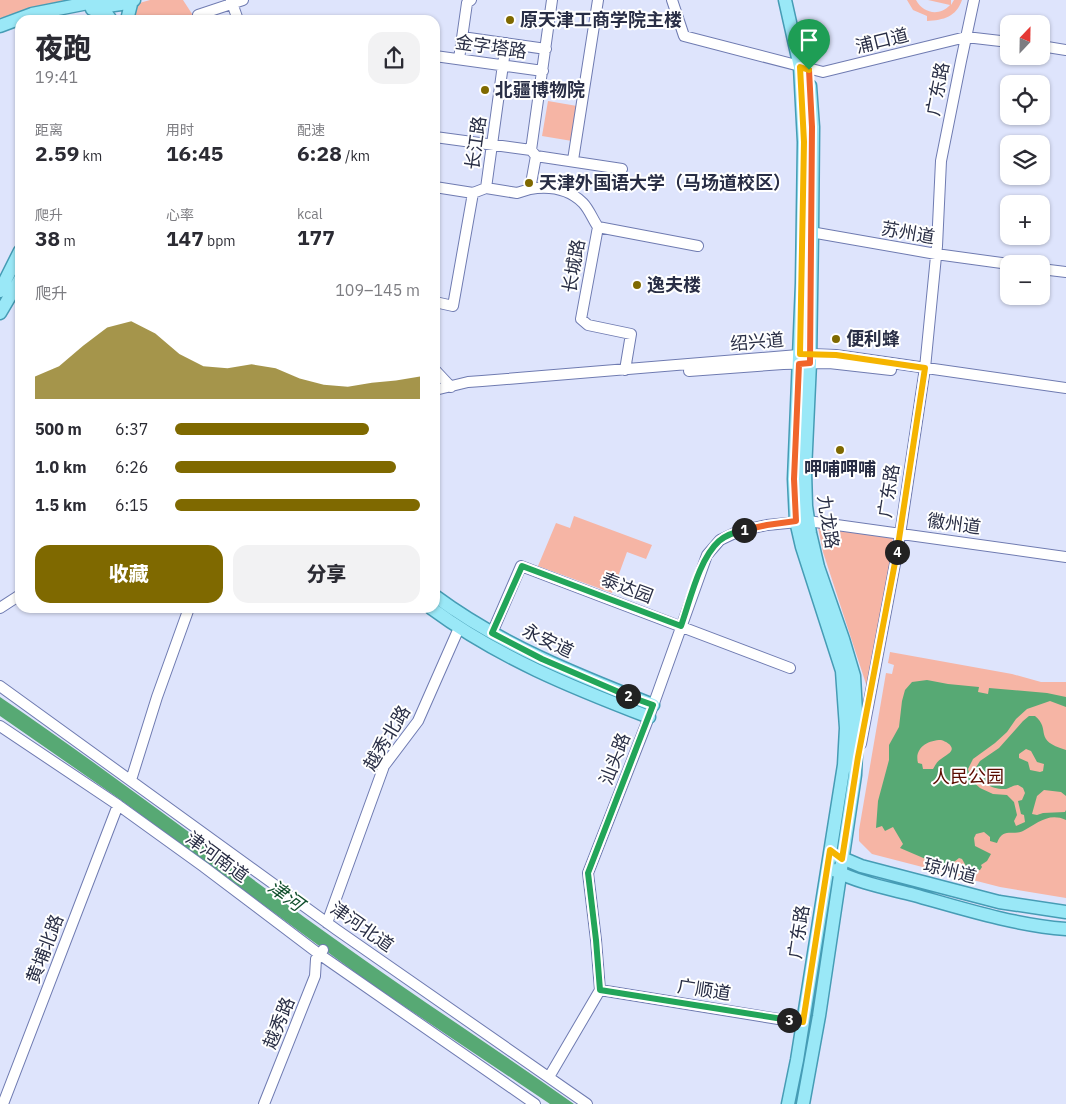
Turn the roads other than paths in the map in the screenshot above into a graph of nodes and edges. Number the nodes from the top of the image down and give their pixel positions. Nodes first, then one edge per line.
1 (104, 0) edge
2 (243, 0) edge
3 (471, 0) edge
4 (552, 0) edge
5 (598, 0) edge
6 (672, 0) edge
7 (785, 0) edge
8 (793, 0) edge
9 (974, 0) edge
10 (129, 1) edge
11 (232, 2) edge
12 (90, 8) junction
13 (29, 15) edge
14 (57, 15) edge
15 (107, 15) edge
16 (120, 15) edge
17 (128, 15) edge
18 (198, 15) dead end
19 (236, 15) edge
20 (15, 20) edge
21 (0, 26) edge
22 (15, 26) edge
23 (0, 33) edge
24 (462, 37) junction
25 (966, 37) junction
26 (1000, 41) edge
27 (506, 43) junction
28 (1050, 47) edge
29 (546, 49) junction
30 (1066, 50) edge
31 (440, 57) edge
32 (459, 59) junction
33 (502, 66) junction
34 (805, 68) junction
35 (542, 71) junction
36 (440, 138) edge
37 (492, 145) junction
38 (534, 153) junction
39 (573, 160) junction
40 (622, 169) dead end
41 (440, 188) edge
42 (486, 188) junction
43 (530, 189) junction
44 (473, 192) junction
45 (598, 227) junction
46 (807, 232) junction
47 (698, 246) dead end
48 (936, 254) junction
49 (1000, 263) edge
50 (15, 268) edge
51 (1050, 270) edge
52 (1066, 272) edge
53 (9, 288) edge
54 (440, 303) edge
55 (0, 313) edge
56 (805, 359) junction
57 (625, 370) junction
58 (925, 370) junction
59 (440, 375) edge
60 (451, 386) junction
61 (1066, 388) edge
62 (440, 389) edge
63 (1066, 394) edge
64 (802, 521) junction
65 (900, 533) junction
66 (1066, 557) edge
67 (15, 598) edge
68 (440, 600) edge
69 (0, 608) edge
70 (187, 613) edge
71 (438, 613) edge
72 (681, 626) junction
73 (459, 628) junction
74 (492, 633) junction
75 (790, 668) dead end
76 (0, 686) edge
77 (651, 711) junction
78 (0, 726) edge
79 (844, 766) joint
80 (855, 774) junction
81 (131, 780) junction
82 (118, 805) junction
83 (830, 850) junction
84 (842, 859) junction
85 (827, 865) junction
86 (840, 873) junction
87 (1066, 912) edge
88 (327, 923) junction
89 (1066, 929) edge
90 (321, 952) junction
91 (600, 990) junction
92 (803, 1022) junction
93 (549, 1077) junction
94 (3, 1104) edge
95 (264, 1104) edge
96 (534, 1104) edge
97 (587, 1104) edge
98 (788, 1104) edge
99 (803, 1104) edge

1 - 13 main road
2 - 11 street
3 - 24 street
4 - 29 street
5 - 39 street
6 - 34 street, 浦口道
7 - 34 main road, 九龙路
8 - 34 main road, 九龙路
9 - 25 street, 广东路
10 - 12 main road
10 - 16 main road
10 - 17 main road
11 - 18 street
11 - 19 street
12 - 14 main road
12 - 15 main road
20 - 21 main road
22 - 23 main road
24 - 27 street
24 - 32 street
25 - 26 street, 浦口道
25 - 34 street, 浦口道
25 - 48 street, 广东路
27 - 29 street
27 - 33 street, 长江路
28 - 30 street
29 - 35 street
31 - 32 street, 金字塔路
32 - 33 street, 金字塔路
33 - 35 street, 金字塔路
33 - 37 street, 长江路
34 - 46 main road, 九龙路
35 - 38 street
36 - 37 street
37 - 38 street
37 - 42 street, 长江路
38 - 39 street
38 - 43 street
39 - 40 street
41 - 44 street
42 - 43 street, 长城路
42 - 44 street
43 - 45 street, 长城路
44 - 54 street, 长江路
45 - 47 street
45 - 57 street, 长城路
46 - 48 street, 苏州道
46 - 56 main road, 九龙路
48 - 49 street, 苏州道
48 - 58 street, 广东路
50 - 53 main road
51 - 52 street
53 - 55 main road
56 - 57 street, 绍兴道
56 - 58 street, 绍兴道
56 - 60 street, 绍兴道
56 - 64 main road, 九龙路
57 - 60 street, 绍兴道
58 - 61 street, 绍兴道
58 - 63 street, 绍兴道
58 - 65 street, 广东路
59 - 60 street
60 - 62 street, 绍兴道
64 - 65 street, 徽州道
64 - 72 street, 汕头路
64 - 79 main road, 九龙路
64 - 80 main road, 九龙路
65 - 66 street, 徽州道
65 - 80 street, 广东路
67 - 69 street
68 - 74 main road, 永安道
70 - 81 street
71 - 73 main road, 永安道
72 - 74 street, 泰达园
72 - 75 street, 泰达园
72 - 77 street, 汕头路
73 - 77 main road, 永安道
73 - 88 street, 越秀北路
74 - 77 main road, 永安道
76 - 81 street, 津河北道
77 - 91 street, 汕头路
78 - 82 street, 津河南道
79 - 83 main road, 广东路
80 - 84 main road, 广东路
81 - 88 street, 津河北道
82 - 90 street, 津河南道
82 - 94 street, 黄埔北路
83 - 84 main road, 琼州道
83 - 85 main road, 广东路
84 - 86 main road, 广东路
84 - 87 main road, 琼州道
85 - 86 main road
85 - 92 main road, 广东路
86 - 89 main road, 琼州道
86 - 99 main road, 广东路
88 - 93 street, 津河北道
90 - 95 street, 越秀路
90 - 96 street, 津河南道
91 - 92 street, 广顺道
91 - 93 street
92 - 98 main road, 广东路
93 - 97 street, 津河北道

